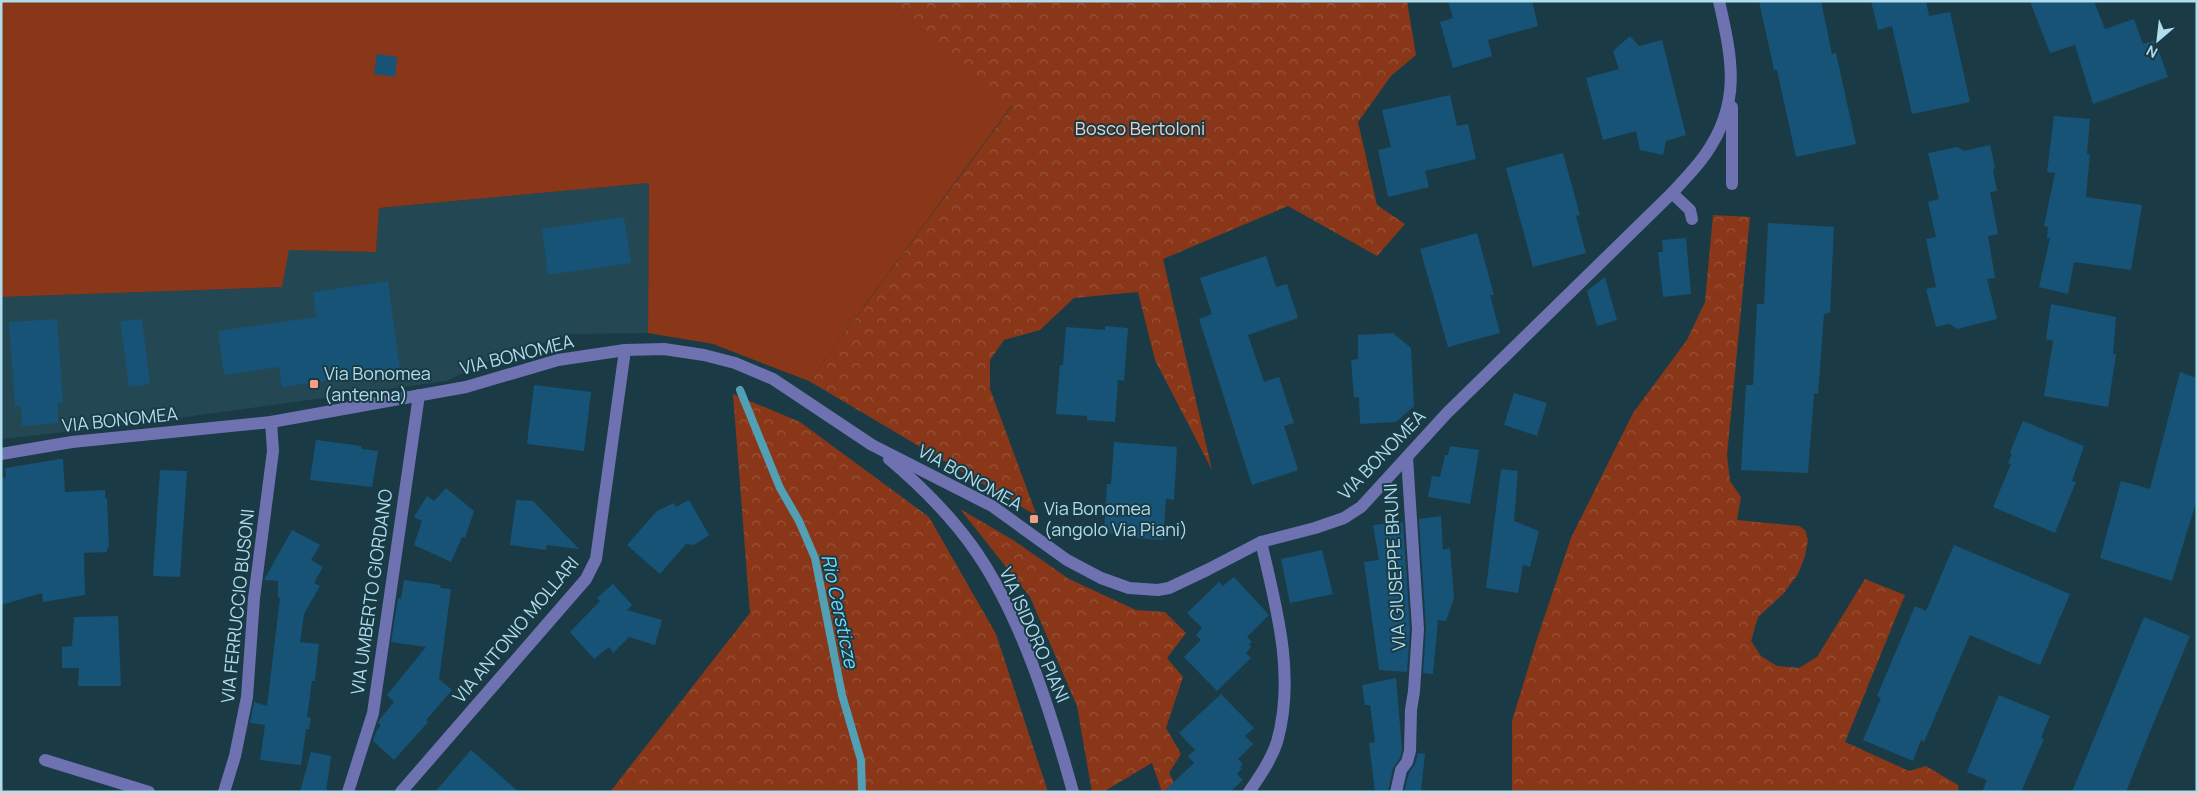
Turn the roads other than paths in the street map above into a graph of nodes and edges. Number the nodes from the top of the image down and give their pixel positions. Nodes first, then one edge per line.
1 (1719, 1) edge
2 (1732, 92) junction
3 (1732, 184) dead end
4 (1672, 193) junction
5 (1692, 219) dead end
6 (625, 350) junction
7 (419, 395) junction
8 (271, 422) junction
9 (872, 444) junction
10 (1, 454) edge
11 (1407, 457) junction
12 (1260, 542) junction
13 (45, 760) dead end
14 (149, 792) edge
15 (224, 792) edge
16 (348, 792) edge
17 (401, 792) edge
18 (1073, 792) edge
19 (1250, 792) edge
20 (1396, 792) edge

1 - 2 street, VIA BONOMEA
2 - 3 street
2 - 4 street, VIA BONOMEA
4 - 5 street
4 - 11 street, VIA BONOMEA
6 - 7 street, VIA BONOMEA
6 - 9 street, VIA BONOMEA
6 - 17 street, VIA ANTONIO MOLLARI
7 - 8 street, VIA BONOMEA
7 - 16 street, VIA UMBERTO GIORDANO
8 - 10 street, VIA BONOMEA
8 - 15 street, VIA FERRUCCIO BUSONI
9 - 12 street, VIA BONOMEA
9 - 18 street, VIA ISIDORO PIANI
11 - 12 street, VIA BONOMEA
11 - 20 street, VIA GIUSEPPE BRUNI
12 - 19 street
13 - 14 street

